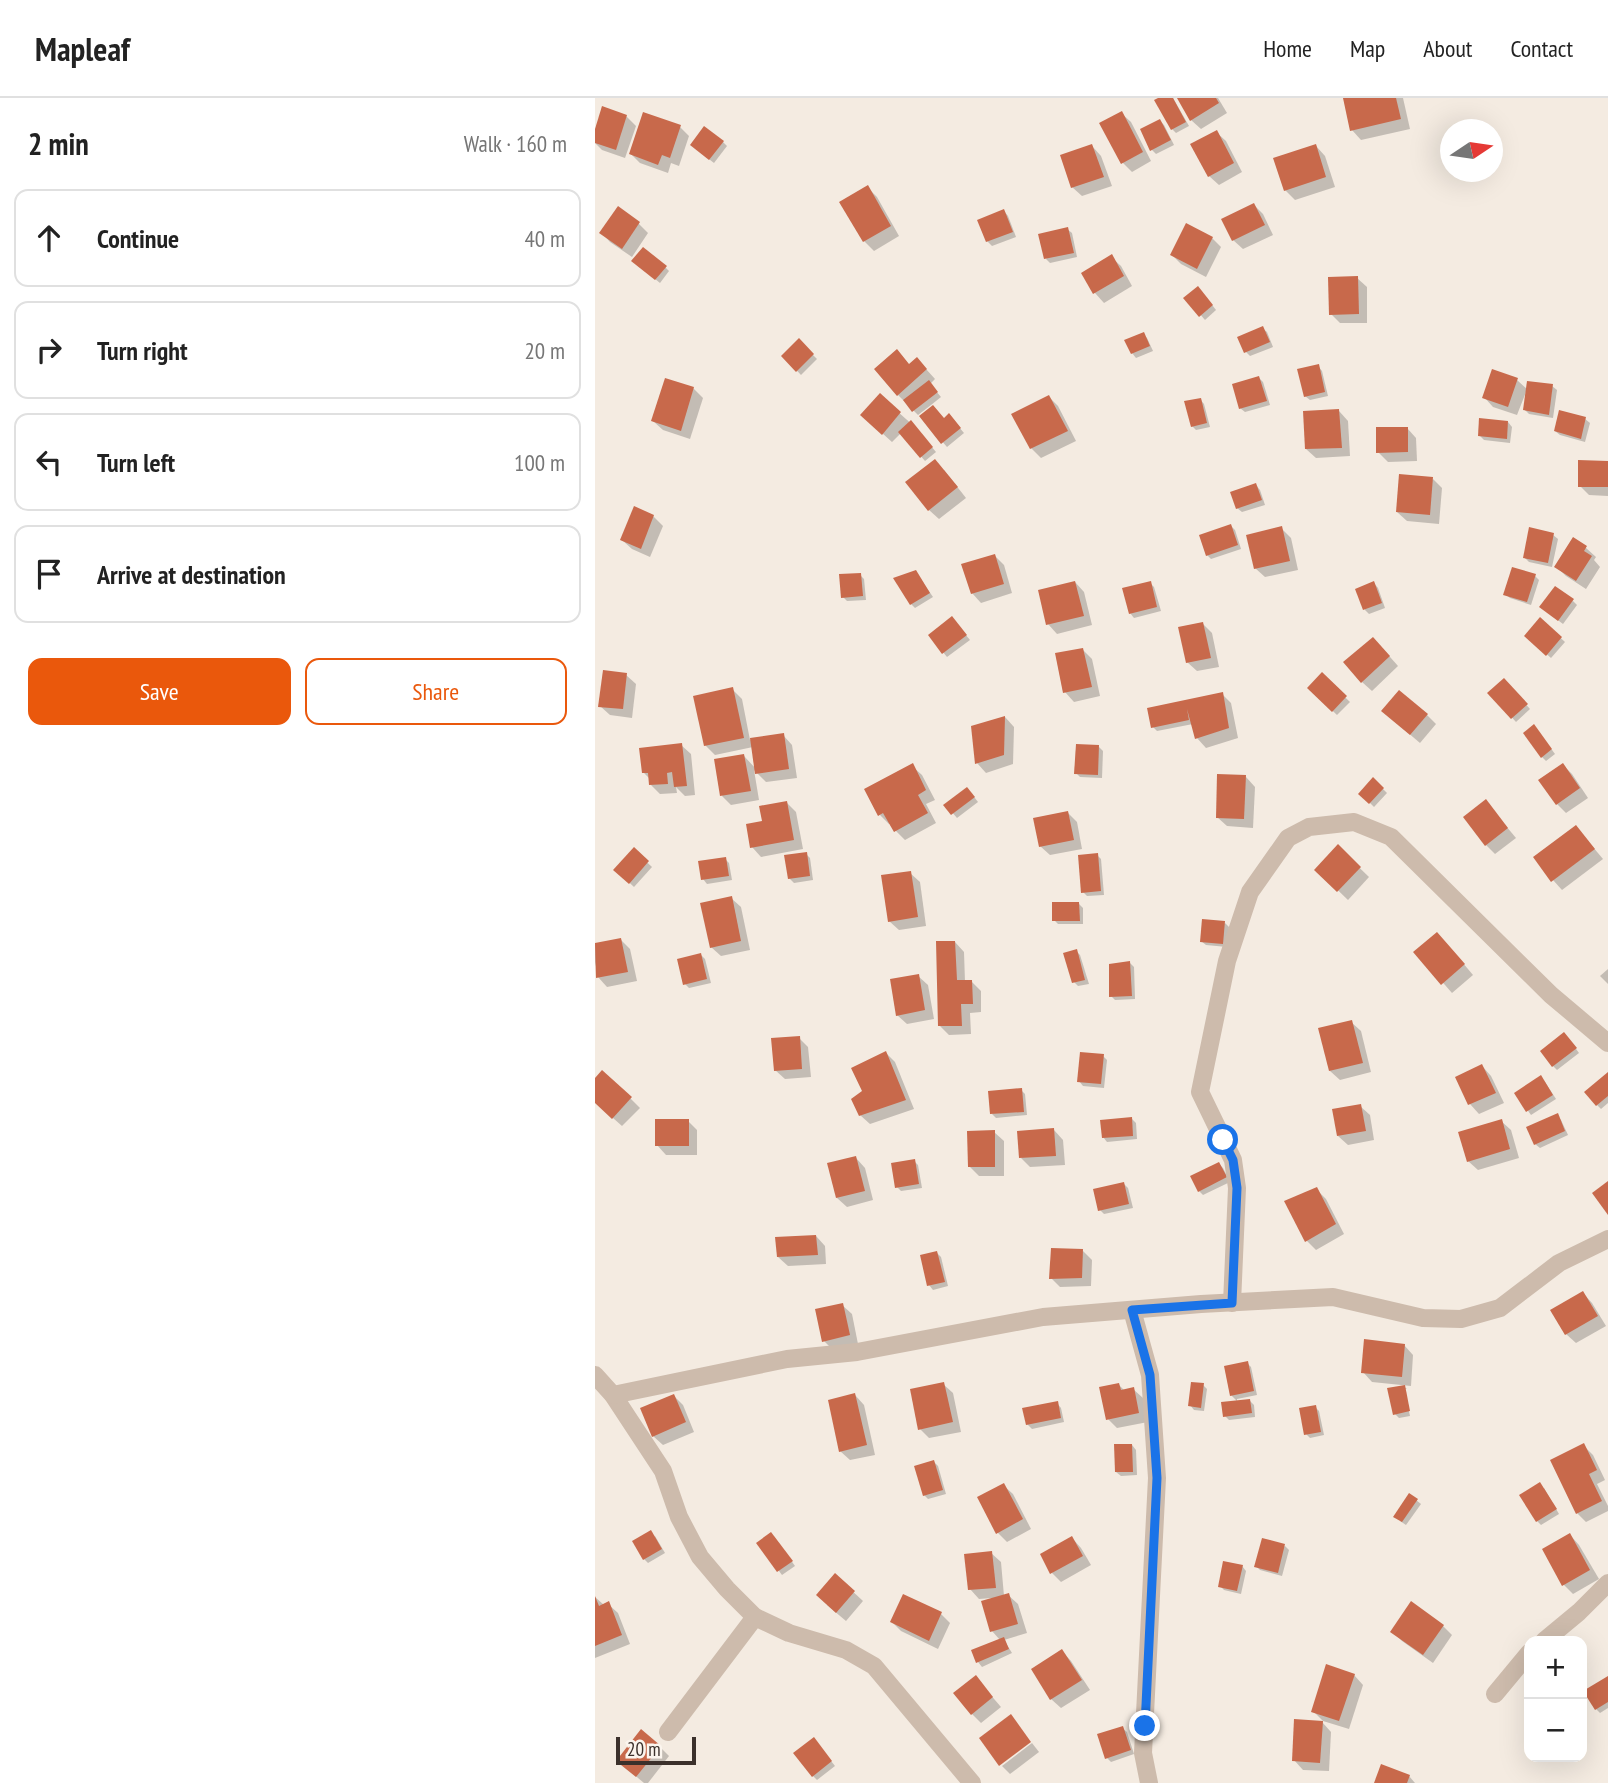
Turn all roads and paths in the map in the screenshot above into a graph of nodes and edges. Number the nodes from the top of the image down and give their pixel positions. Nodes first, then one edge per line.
1 (1608, 1043) edge
2 (1608, 1239) edge
3 (1232, 1303) junction
4 (1132, 1310) junction
5 (595, 1374) edge
6 (613, 1395) junction
7 (1608, 1583) edge
8 (755, 1617) junction
9 (1550, 1636) edge
10 (1524, 1659) edge
11 (1495, 1694) dead end
12 (669, 1732) dead end
13 (972, 1783) edge
14 (1149, 1783) edge

1 - 3 street
2 - 3 street
3 - 4 street
4 - 6 street
4 - 14 street
5 - 6 street
6 - 8 street
7 - 9 street
8 - 12 street
8 - 13 street
10 - 11 street

